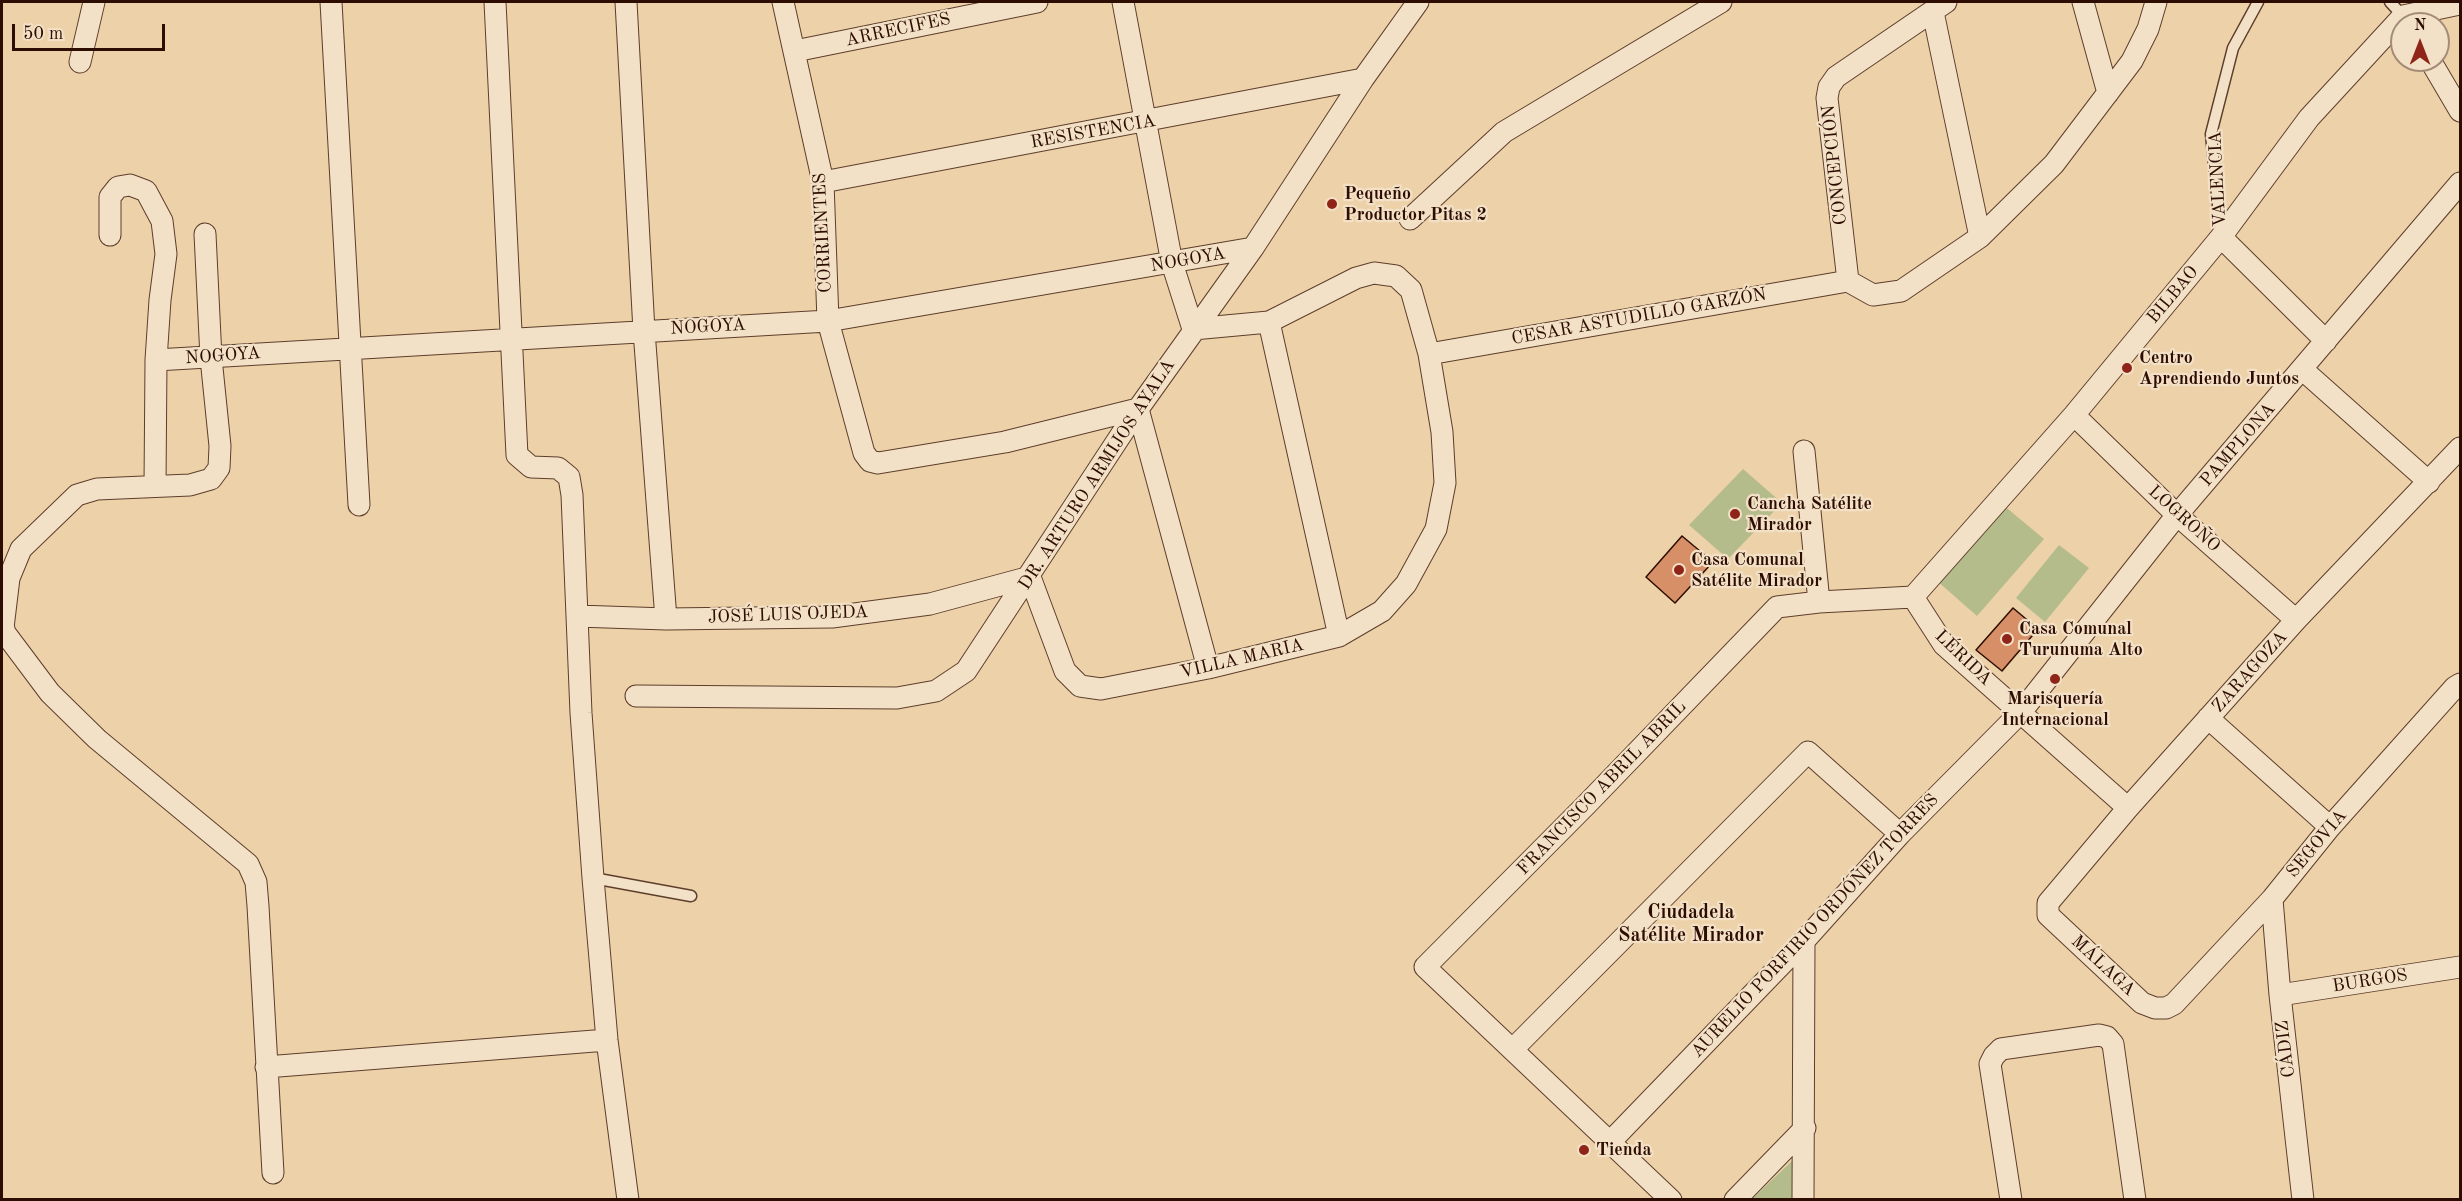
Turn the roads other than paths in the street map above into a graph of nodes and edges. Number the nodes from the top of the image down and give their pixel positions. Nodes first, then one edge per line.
1 (94, 2) edge
2 (331, 2) edge
3 (495, 2) edge
4 (626, 2) edge
5 (783, 2) edge
6 (1038, 2) edge
7 (1123, 2) edge
8 (1418, 2) edge
9 (1721, 2) edge
10 (2083, 2) edge
11 (2156, 2) edge
12 (2258, 2) edge
13 (2460, 4) edge
14 (1939, 7) edge
15 (2402, 11) edge
16 (795, 51) junction
17 (80, 62) dead end
18 (2437, 72) edge
19 (1363, 79) junction
20 (2108, 93) junction
21 (2460, 111) edge
22 (1146, 123) junction
23 (822, 182) junction
24 (2460, 183) edge
25 (1410, 219) dead end
26 (205, 234) dead end
27 (110, 235) dead end
28 (1980, 237) junction
29 (2221, 237) junction
30 (1253, 248) junction
31 (1172, 263) junction
32 (1848, 281) junction
33 (828, 321) junction
34 (1269, 322) junction
35 (1193, 329) junction
36 (644, 331) junction
37 (510, 339) junction
38 (2326, 340) junction
39 (352, 347) junction
40 (1429, 354) junction
41 (211, 358) junction
42 (156, 360) junction
43 (2303, 370) junction
44 (1138, 409) junction
45 (2074, 415) junction
46 (2460, 448) edge
47 (1804, 451) dead end
48 (2429, 482) junction
49 (155, 486) junction
50 (359, 505) dead end
51 (2177, 515) junction
52 (1030, 577) junction
53 (1913, 597) junction
54 (1819, 602) junction
55 (578, 616) junction
56 (666, 619) junction
57 (2296, 620) junction
58 (2, 626) edge
59 (1339, 636) junction
60 (1208, 668) junction
61 (2460, 684) edge
62 (636, 696) dead end
63 (2021, 712) junction
64 (2208, 718) junction
65 (2128, 808) junction
66 (2330, 827) junction
67 (1900, 834) junction
68 (593, 878) junction
69 (691, 896) dead end
70 (2272, 899) junction
71 (2048, 903) joint
72 (1804, 941) junction
73 (2460, 968) edge
74 (2280, 995) junction
75 (2174, 1004) joint
76 (607, 1040) junction
77 (1513, 1049) junction
78 (266, 1067) junction
79 (1805, 1128) junction
80 (1611, 1141) junction
81 (273, 1173) dead end
82 (628, 1200) edge
83 (1671, 1200) edge
84 (1735, 1200) edge
85 (1803, 1200) edge
86 (2011, 1200) edge
87 (2135, 1200) edge
88 (2303, 1200) edge

1 - 17 street
2 - 39 street
3 - 37 street
4 - 36 street
5 - 16 street, CORRIENTES
6 - 16 street, ARRECIFES
7 - 22 street
8 - 19 street, DR. ARTURO ARMIJOS AYALA
9 - 25 street
10 - 20 street
11 - 20 street
12 - 29 lane, VALENCIA
13 - 15 street
14 - 28 street
14 - 32 street, CONCEPCIÓN
15 - 29 street, BILBAO
16 - 23 street, CORRIENTES
18 - 21 street
19 - 22 street, RESISTENCIA
19 - 30 street, DR. ARTURO ARMIJOS AYALA
20 - 28 street
22 - 23 street, RESISTENCIA
22 - 31 street
23 - 33 street, CORRIENTES
24 - 38 street, PAMPLONA
26 - 41 street
27 - 42 street
28 - 32 street
29 - 38 street, VALENCIA
29 - 45 street, BILBAO
30 - 31 street, NOGOYA
30 - 35 street, DR. ARTURO ARMIJOS AYALA
31 - 33 street, NOGOYA
31 - 35 street
32 - 40 street, CESAR ASTUDILLO GARZÓN
33 - 36 street, NOGOYA
33 - 44 street, CORRIENTES
34 - 35 street
34 - 40 street, VILLA MARIA
34 - 59 street
35 - 44 street, DR. ARTURO ARMIJOS AYALA
36 - 37 street, NOGOYA
36 - 56 street
37 - 39 street, NOGOYA
37 - 55 street
38 - 43 street, PAMPLONA
39 - 41 street, NOGOYA
39 - 50 street
40 - 59 street, VILLA MARIA
41 - 42 street, NOGOYA
41 - 49 street
42 - 49 street
43 - 48 street
43 - 51 street, PAMPLONA
44 - 52 street, DR. ARTURO ARMIJOS AYALA
44 - 60 street
45 - 51 street, LOGROÑO
45 - 53 street, BILBAO
46 - 48 street, ZARAGOZA
47 - 54 street
48 - 57 street, ZARAGOZA
49 - 58 street
51 - 57 street, LOGROÑO
51 - 63 street, PAMPLONA
52 - 56 street, JOSÉ LUIS OJEDA
52 - 60 street, VILLA MARIA
52 - 62 street, DR. ARTURO ARMIJOS AYALA
53 - 54 street
53 - 63 street, LÉRIDA
54 - 77 street, FRANCISCO ABRIL ABRIL
55 - 56 street, JOSÉ LUIS OJEDA
55 - 68 street
57 - 64 street, ZARAGOZA
58 - 78 street
59 - 60 street, VILLA MARIA
61 - 66 street, SEGOVIA
63 - 65 street, LÉRIDA
63 - 67 street, AURELIO PORFIRIO ORDÓÑEZ TORRES
64 - 65 street, ZARAGOZA
64 - 66 street
65 - 71 street, ZARAGOZA
66 - 70 street, SEGOVIA
67 - 72 street, AURELIO PORFIRIO ORDÓÑEZ TORRES
67 - 77 street
68 - 69 lane
68 - 76 street
70 - 74 street, CÁDIZ
70 - 75 street, SEGOVIA
71 - 75 street, MÁLAGA
72 - 79 street
72 - 80 street, AURELIO PORFIRIO ORDÓÑEZ TORRES
73 - 74 street, BURGOS
74 - 88 street, CÁDIZ
76 - 78 street
76 - 82 street
77 - 80 street
78 - 81 street
79 - 84 street
79 - 85 street
80 - 83 street
86 - 87 street

